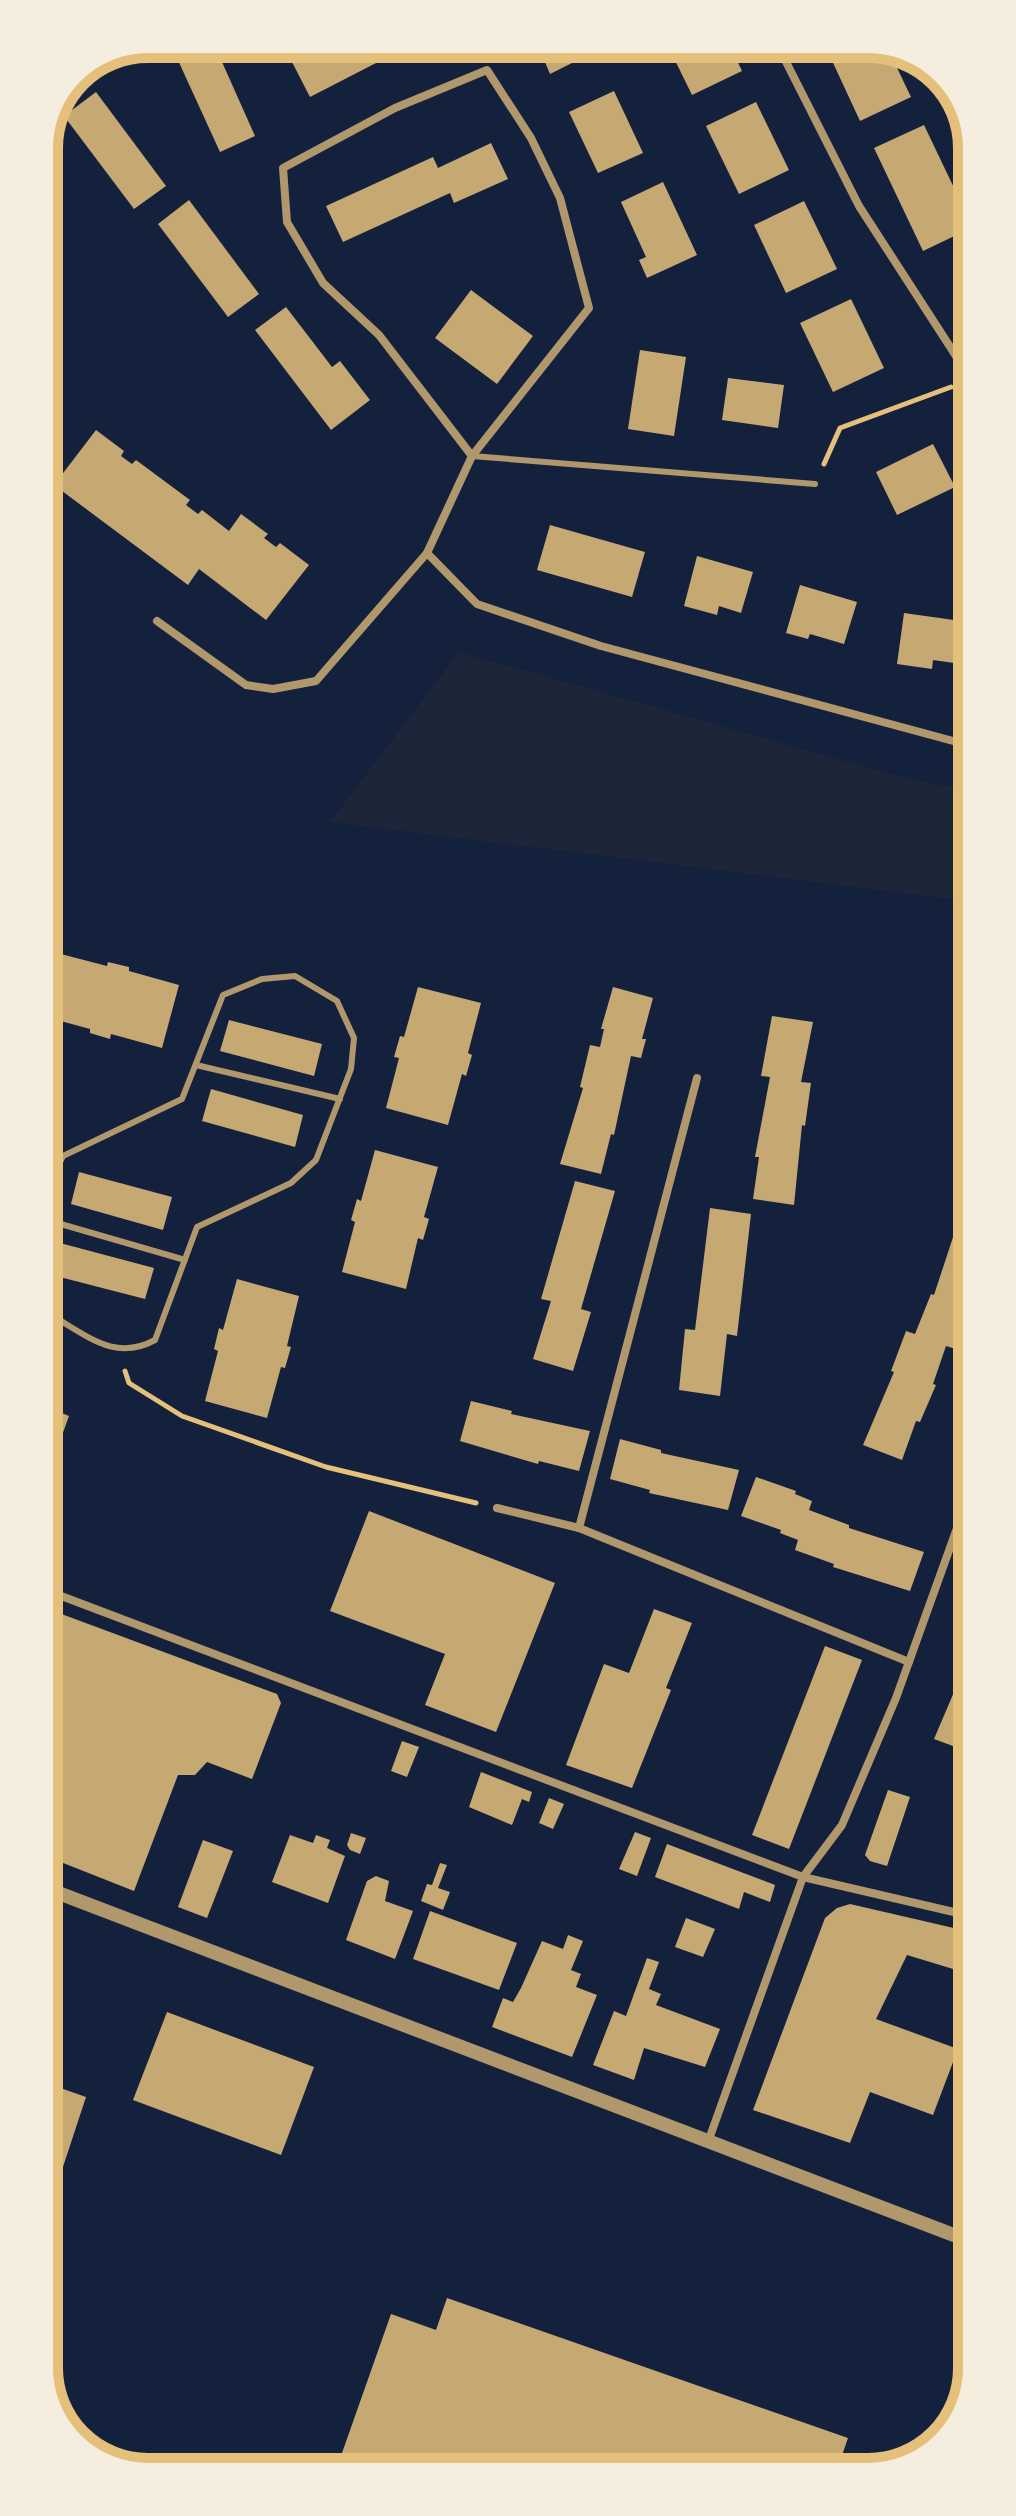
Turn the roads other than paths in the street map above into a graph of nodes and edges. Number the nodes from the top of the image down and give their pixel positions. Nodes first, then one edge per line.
1 (784, 58) edge
2 (958, 359) edge
3 (472, 456) junction
4 (815, 484) road end
5 (427, 553) junction
6 (157, 621) dead end
7 (958, 742) edge
8 (196, 1065) junction
9 (697, 1078) dead end
10 (340, 1099) junction
11 (58, 1166) edge
12 (58, 1223) edge
13 (185, 1260) junction
14 (58, 1319) edge
15 (497, 1508) road end
16 (958, 1525) edge
17 (579, 1528) junction
18 (58, 1595) edge
19 (909, 1662) junction
20 (803, 1877) junction
21 (58, 1893) edge
22 (958, 1913) edge
23 (708, 2143) junction
24 (958, 2237) edge

1 - 2 street
3 - 3 street
3 - 4 lane
3 - 5 street
5 - 6 street
5 - 7 street
8 - 10 lane
8 - 10 lane
8 - 11 lane
9 - 17 street
10 - 13 lane
12 - 13 lane
13 - 14 lane
15 - 17 street
16 - 19 street
17 - 19 street
18 - 20 street
19 - 20 street
20 - 22 street
20 - 23 street
21 - 23 street
23 - 24 street

